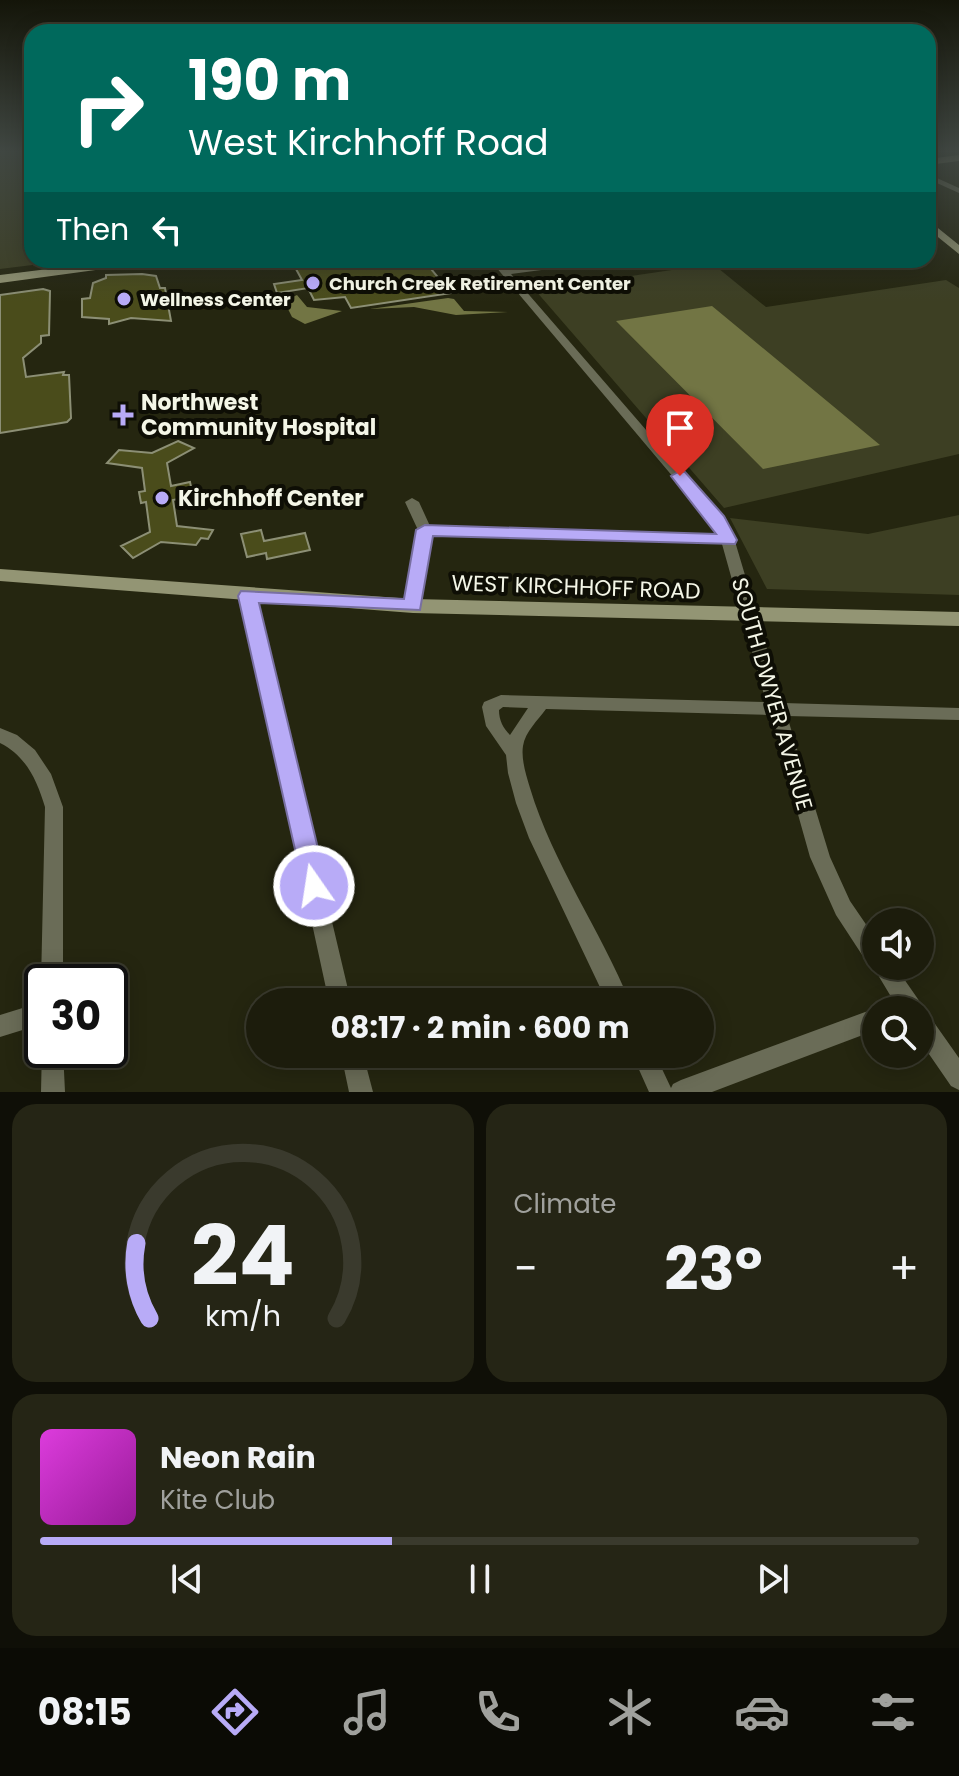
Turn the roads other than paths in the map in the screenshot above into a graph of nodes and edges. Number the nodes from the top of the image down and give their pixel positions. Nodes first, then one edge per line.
1 (936, 224) edge
2 (936, 226) edge
3 (959, 241) edge
4 (959, 251) edge
5 (52, 268) edge
6 (74, 268) edge
7 (501, 268) edge
8 (535, 268) edge
9 (505, 272) junction
10 (0, 276) edge
11 (412, 502) dead end
12 (425, 530) junction
13 (728, 540) junction
14 (0, 575) edge
15 (248, 596) junction
16 (413, 606) junction
17 (750, 616) junction
18 (959, 619) edge
19 (541, 702) junction
20 (774, 707) junction
21 (959, 714) edge
22 (0, 735) edge
23 (514, 752) junction
24 (862, 936) edge
25 (52, 964) edge
26 (337, 988) edge
27 (612, 988) edge
28 (24, 1019) edge
29 (862, 1024) edge
30 (0, 1026) edge
31 (934, 1044) edge
32 (52, 1068) edge
33 (355, 1068) edge
34 (650, 1068) edge
35 (959, 1078) edge
36 (53, 1092) edge
37 (361, 1092) edge
38 (661, 1092) edge
39 (681, 1092) edge

1 - 3 main road
2 - 4 main road
5 - 10 main road
6 - 10 main road
7 - 9 street, SOUTH DWYER AVENUE
8 - 9 street
9 - 13 street, SOUTH DWYER AVENUE
11 - 12 street
12 - 13 street
12 - 16 street
13 - 17 street, SOUTH DWYER AVENUE
14 - 15 main road, WEST KIRCHHOFF ROAD
15 - 16 main road, WEST KIRCHHOFF ROAD
15 - 26 street
16 - 17 main road, WEST KIRCHHOFF ROAD
17 - 18 main road, WEST KIRCHHOFF ROAD
17 - 20 street, SOUTH DWYER AVENUE
19 - 20 street
19 - 23 street
19 - 23 street
20 - 21 street
20 - 24 street, SOUTH DWYER AVENUE
22 - 25 street
23 - 27 street
28 - 30 street
29 - 39 street
31 - 35 street
32 - 36 street
33 - 37 street
34 - 38 street

